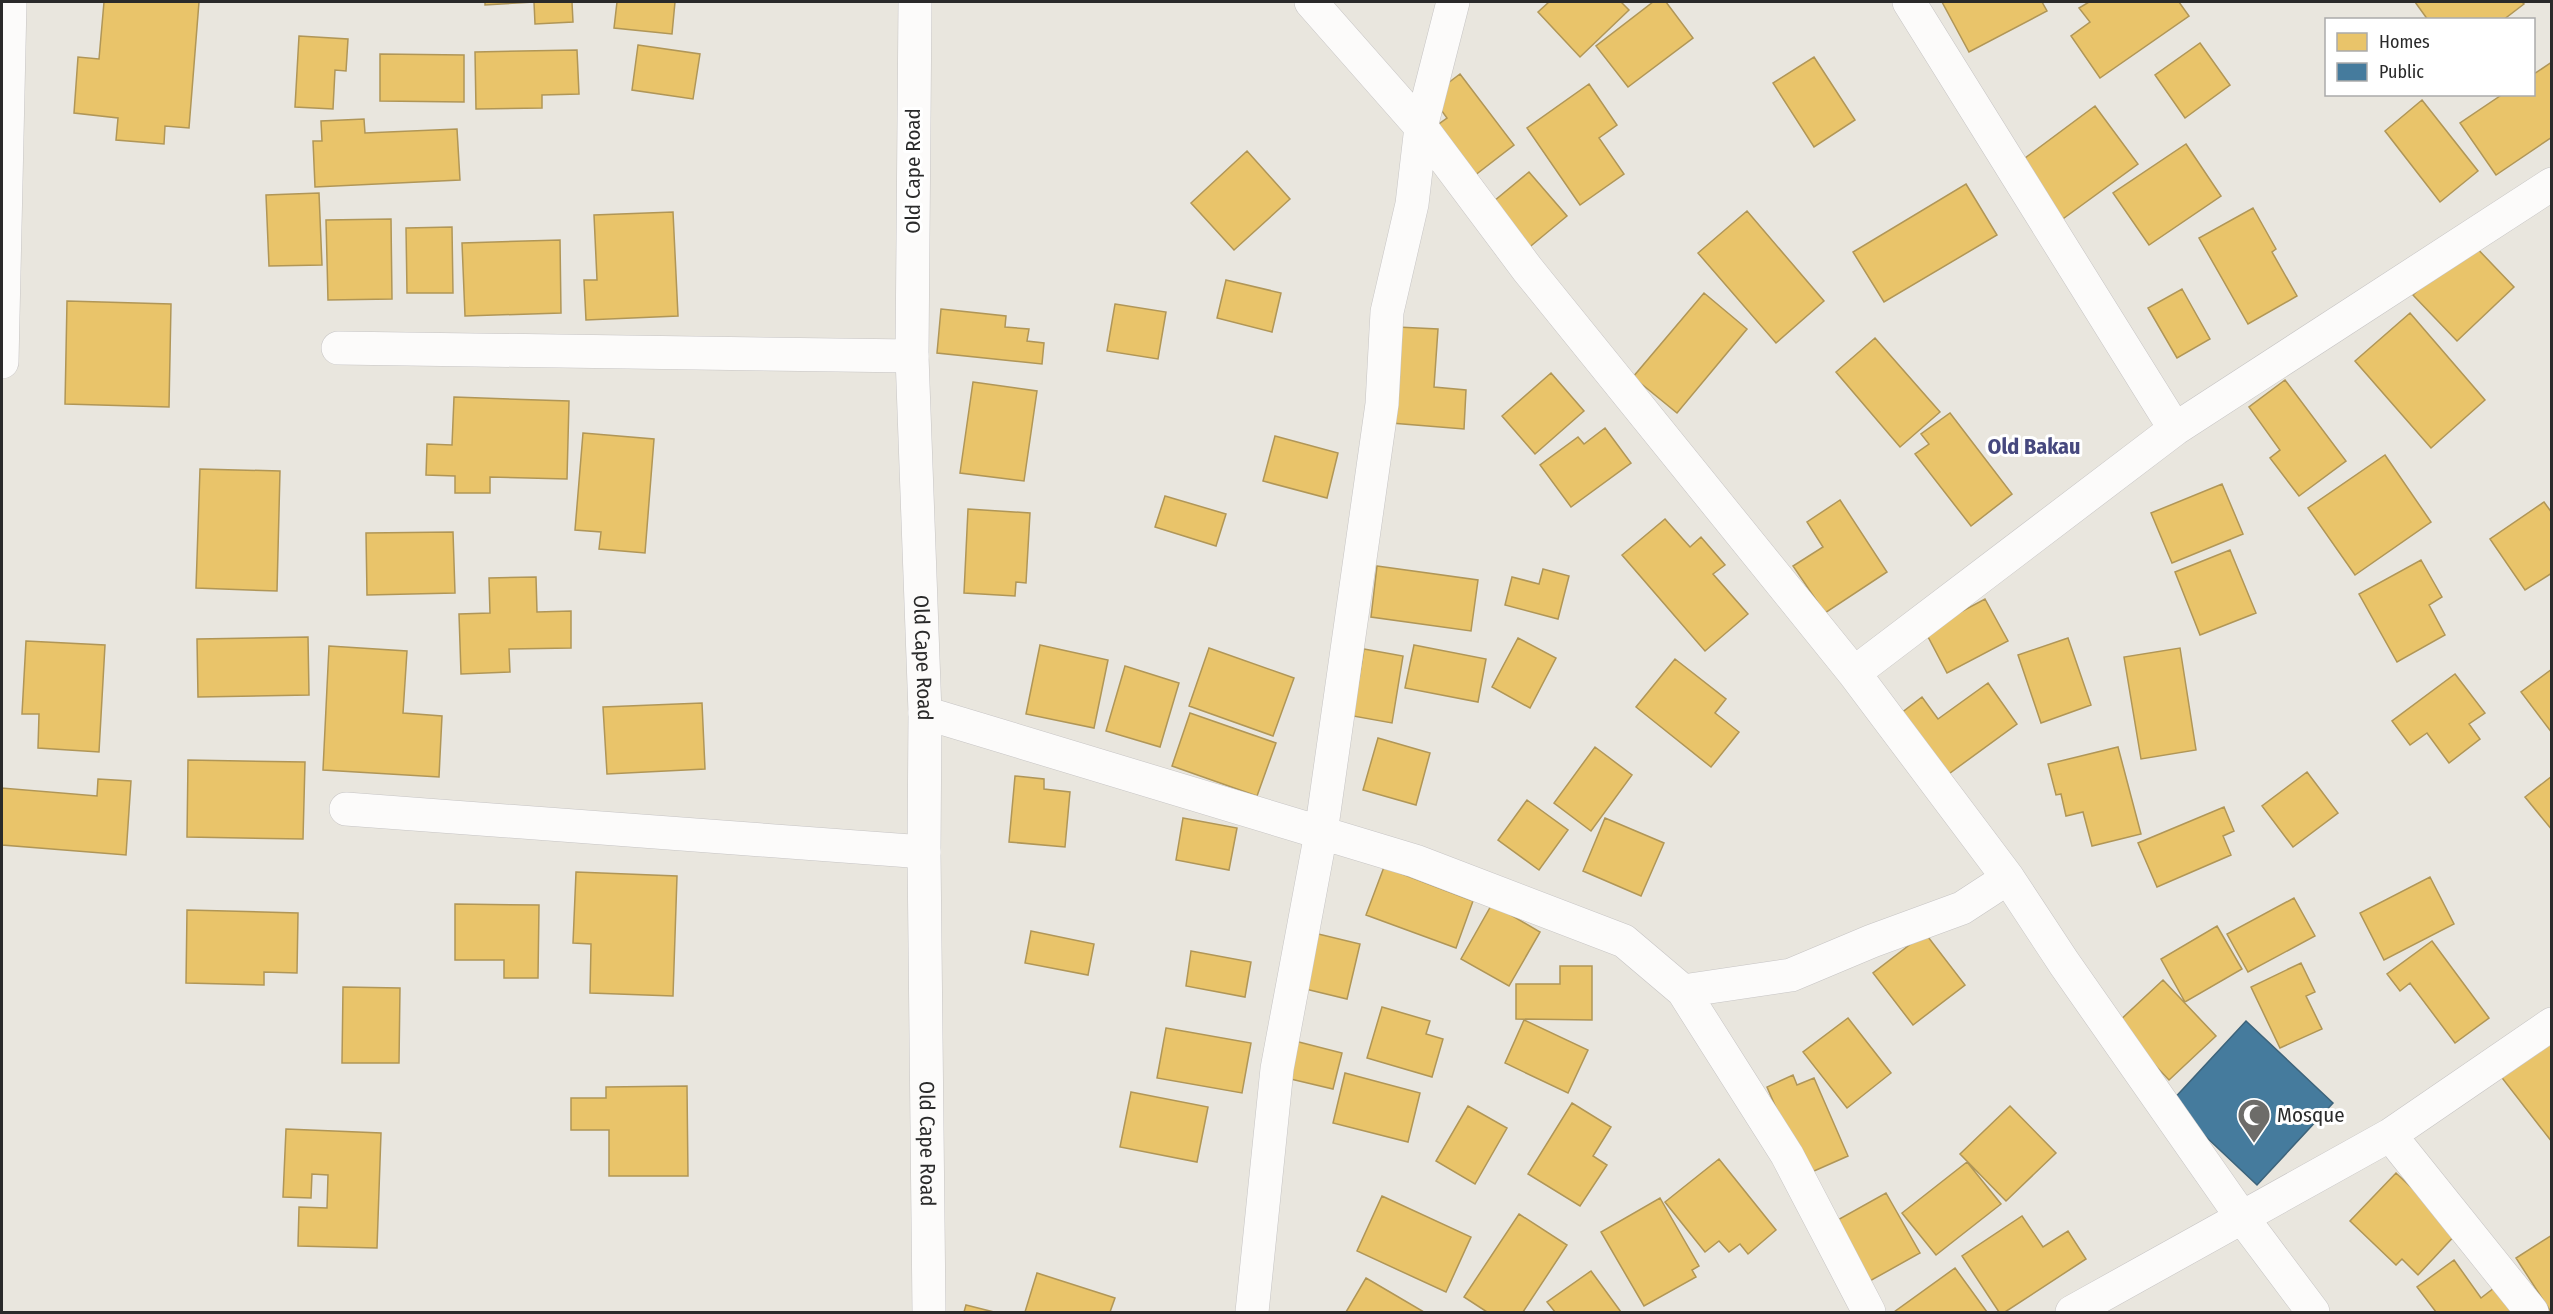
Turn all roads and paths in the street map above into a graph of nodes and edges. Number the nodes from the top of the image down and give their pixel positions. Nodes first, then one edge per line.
1 (10, 2) edge
2 (915, 2) edge
3 (1311, 2) edge
4 (1454, 2) edge
5 (1909, 2) edge
6 (1421, 127) junction
7 (2552, 184) edge
8 (338, 348) dead end
9 (912, 356) junction
10 (2, 362) edge
11 (2175, 429) junction
12 (1854, 673) junction
13 (925, 713) junction
14 (346, 809) dead end
15 (1321, 833) junction
16 (924, 852) junction
17 (2008, 878) junction
18 (1683, 991) junction
19 (2552, 1024) edge
20 (2390, 1135) junction
21 (2241, 1216) junction
22 (929, 1312) edge
23 (1252, 1312) edge
24 (1869, 1312) edge
25 (2072, 1312) edge
26 (2313, 1312) edge
27 (2532, 1312) edge

1 - 10 street
2 - 9 street, Old Cape Road
3 - 6 street
4 - 6 street
5 - 11 street
6 - 12 street
6 - 15 street
7 - 11 street
8 - 9 street
9 - 13 street, Old Cape Road
11 - 12 street
12 - 17 street
13 - 15 street
13 - 16 street, Old Cape Road
14 - 16 street
15 - 18 street
15 - 23 street
16 - 22 street, Old Cape Road
17 - 18 street
17 - 21 street
18 - 24 street
19 - 20 street
20 - 21 street
20 - 27 street
21 - 25 street
21 - 26 street

